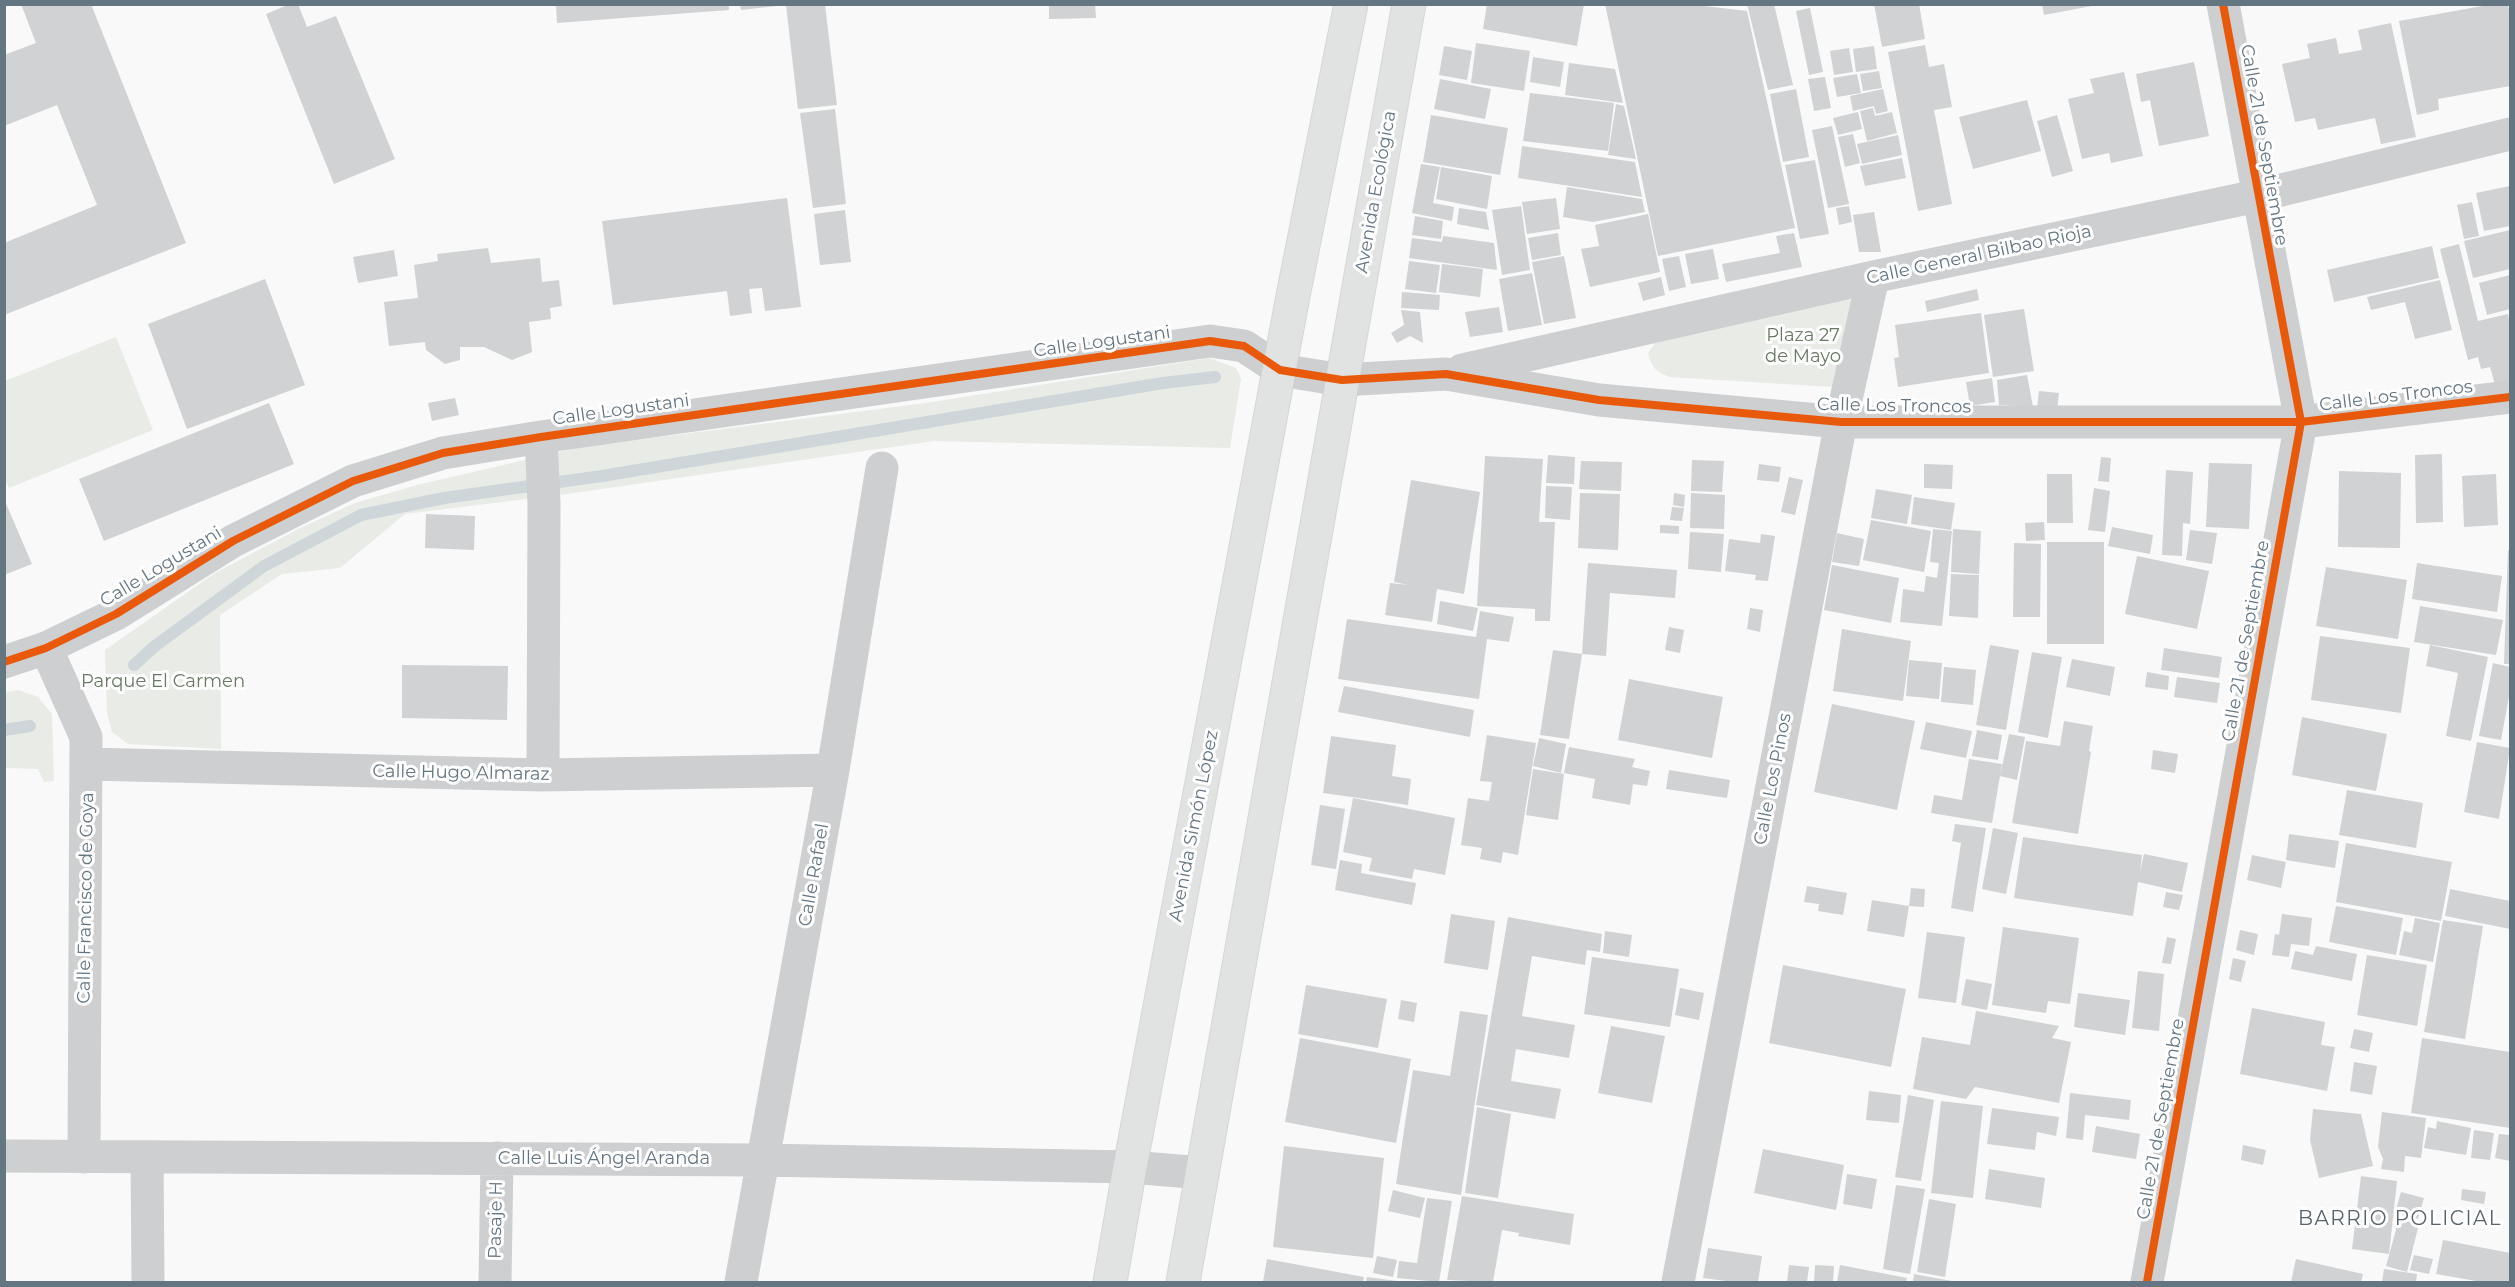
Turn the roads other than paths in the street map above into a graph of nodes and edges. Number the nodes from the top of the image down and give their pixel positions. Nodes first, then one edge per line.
1 (1351, 4) edge
2 (1409, 4) edge
3 (2223, 4) edge
4 (2511, 134) edge
5 (2257, 196) junction
6 (1873, 277) junction
7 (1280, 370) junction
8 (1446, 374) junction
9 (1342, 380) junction
10 (2511, 397) edge
11 (1841, 422) junction
12 (2301, 422) junction
13 (541, 437) junction
14 (882, 468) dead end
15 (46, 648) junction
16 (4, 662) edge
17 (88, 764) junction
18 (833, 770) junction
19 (543, 775) junction
20 (4, 1156) edge
21 (84, 1157) junction
22 (147, 1157) junction
23 (497, 1158) junction
24 (762, 1160) junction
25 (1130, 1167) junction
26 (1203, 1173) junction
27 (148, 1282) edge
28 (495, 1282) edge
29 (741, 1282) edge
30 (1110, 1282) edge
31 (1183, 1282) edge
32 (1678, 1282) edge
33 (2147, 1282) edge

1 - 7 main road
2 - 9 main road, Avenida Ecológica
3 - 5 street, Calle 21 de Septiembre
4 - 5 street, Calle General Bilbao Rioja
5 - 6 street, Calle General Bilbao Rioja
5 - 12 street, Calle 21 de Septiembre
6 - 8 street, Calle General Bilbao Rioja
6 - 11 street, Calle Los Pinos
7 - 9 street, Calle Los Troncos
7 - 13 street, Calle Logustani
7 - 25 main road, Avenida Simón López
8 - 9 street, Calle Los Troncos
8 - 11 street, Calle Los Troncos
9 - 26 main road
10 - 12 street, Calle Los Troncos
11 - 12 street, Calle Los Troncos
11 - 32 street, Calle Los Pinos
12 - 33 street, Calle 21 de Septiembre
13 - 15 street, Calle Logustani
13 - 19 street
14 - 18 street, Calle Rafael
15 - 16 street, Calle Logustani
15 - 17 street, Calle Francisco de Goya
17 - 19 street, Calle Hugo Almaraz
17 - 21 street, Calle Francisco de Goya
18 - 19 street, Calle Hugo Almaraz
18 - 24 street, Calle Rafael
20 - 21 street, Calle Luis Ángel Aranda
21 - 22 street, Calle Luis Ángel Aranda
22 - 23 street, Calle Luis Ángel Aranda
22 - 27 street
23 - 24 street, Calle Luis Ángel Aranda
23 - 28 street, Pasaje H
24 - 25 street, Calle Luis Ángel Aranda
24 - 29 street, Calle Rafael
25 - 26 street, Calle Luis Ángel Aranda
25 - 30 main road, Avenida Simón López
26 - 31 main road

